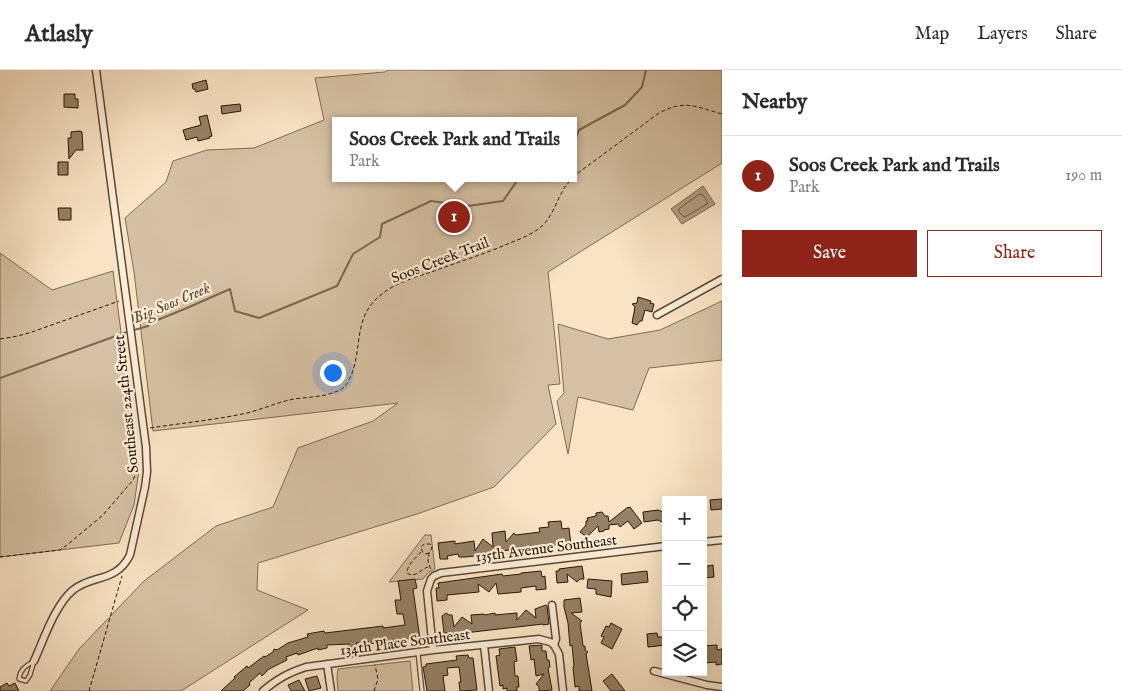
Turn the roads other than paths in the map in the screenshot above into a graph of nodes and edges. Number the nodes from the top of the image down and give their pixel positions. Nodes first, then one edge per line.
1 (96, 70) edge
2 (722, 279) edge
3 (657, 315) dead end
4 (722, 540) edge
5 (707, 542) edge
6 (662, 546) edge
7 (552, 605) dead end
8 (484, 645) junction
9 (554, 646) junction
10 (433, 650) junction
11 (418, 652) junction
12 (34, 660) junction
13 (327, 664) junction
14 (654, 671) dead end
15 (722, 687) edge
16 (263, 691) edge
17 (330, 691) edge
18 (422, 691) edge
19 (489, 691) edge
20 (563, 691) edge

1 - 12 street, Southeast 224th Street
2 - 3 street
4 - 5 street
6 - 10 street, 135th Avenue Southeast
7 - 9 street
8 - 9 street, 134th Place Southeast
8 - 10 street, 134th Place Southeast
8 - 19 street
9 - 20 street
10 - 11 street, 134th Place Southeast
11 - 13 street, 134th Place Southeast
11 - 18 lane
12 - 12 lane
13 - 16 street, 134th Place Southeast
13 - 17 street
14 - 15 street

